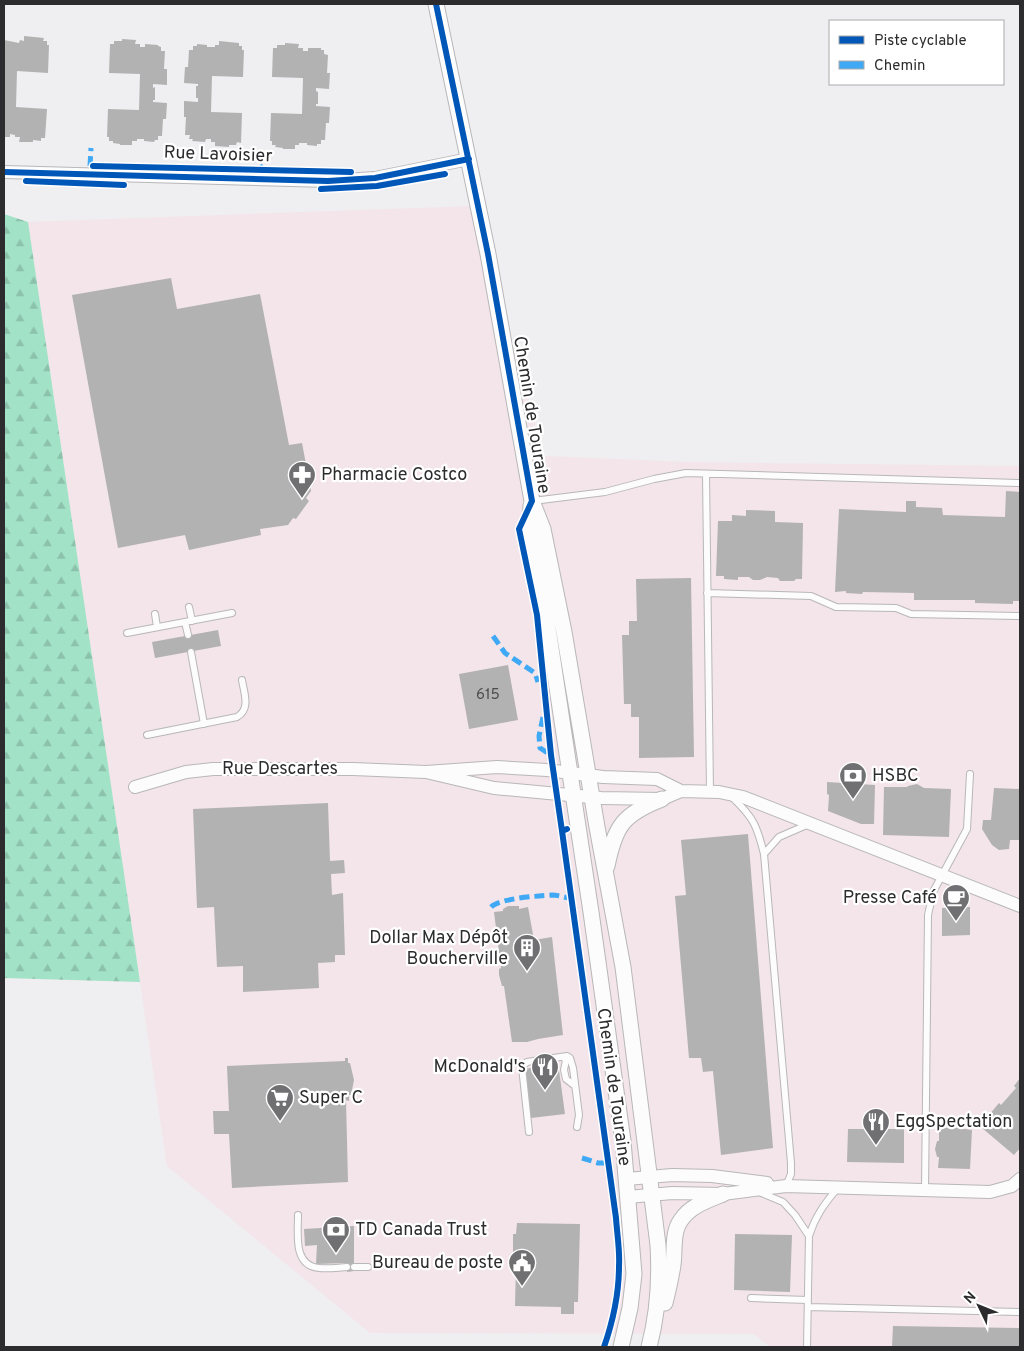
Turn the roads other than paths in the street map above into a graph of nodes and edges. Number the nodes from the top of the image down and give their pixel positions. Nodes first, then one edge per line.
1 (436, 4) edge
2 (469, 159) junction
3 (4, 172) edge
4 (706, 474) junction
5 (1020, 483) edge
6 (532, 502) junction
7 (707, 593) junction
8 (189, 607) dead end
9 (232, 613) dead end
10 (155, 614) dead end
11 (1020, 616) edge
12 (188, 621) junction
13 (157, 627) junction
14 (127, 633) dead end
15 (188, 635) dead end
16 (191, 652) dead end
17 (242, 680) dead end
18 (204, 724) junction
19 (147, 735) dead end
20 (426, 772) junction
21 (569, 772) junction
22 (970, 774) dead end
23 (588, 775) junction
24 (136, 787) dead end
25 (681, 791) junction
26 (710, 792) junction
27 (729, 794) junction
28 (573, 795) junction
29 (592, 797) junction
30 (662, 799) junction
31 (810, 823) junction
32 (764, 854) junction
33 (606, 874) junction
34 (942, 874) junction
35 (1020, 906) edge
36 (577, 1126) dead end
37 (529, 1132) dead end
38 (650, 1176) junction
39 (627, 1179) junction
40 (1016, 1185) edge
41 (786, 1186) junction
42 (838, 1188) junction
43 (754, 1190) junction
44 (925, 1190) junction
45 (652, 1194) junction
46 (723, 1194) junction
47 (628, 1197) junction
48 (298, 1215) dead end
49 (809, 1236) junction
50 (368, 1267) dead end
51 (752, 1298) dead end
52 (808, 1303) junction
53 (1020, 1312) edge
54 (621, 1347) edge
55 (650, 1347) edge
56 (807, 1347) edge

1 - 2 street, Chemin de Touraine
2 - 3 street, Rue Lavoisier
2 - 6 street, Chemin de Touraine
4 - 5 lane
4 - 6 lane
4 - 7 lane
6 - 21 street, Chemin de Touraine
6 - 23 street, Chemin de Touraine
7 - 11 lane
7 - 26 lane
8 - 12 lane
9 - 12 lane
10 - 13 lane
12 - 13 lane
12 - 15 lane
13 - 14 lane
16 - 18 lane
17 - 18 lane
18 - 19 lane
20 - 21 street, Rue Descartes
20 - 24 street, Rue Descartes
20 - 28 street, Rue Descartes
21 - 23 street, Rue Descartes
21 - 28 street, Chemin de Touraine
22 - 34 lane
23 - 25 street, Rue Descartes
23 - 29 street, Chemin de Touraine
25 - 26 street
25 - 30 street, Rue Descartes
26 - 27 street
27 - 31 street
27 - 32 lane
28 - 29 street, Rue Descartes
28 - 39 street, Chemin de Touraine
29 - 30 street, Rue Descartes
29 - 33 street, Chemin de Touraine
30 - 33 street
31 - 32 lane
31 - 34 street
32 - 41 lane
33 - 38 street, Chemin de Touraine
34 - 35 street
34 - 44 lane
36 - 37 lane
38 - 39 street
38 - 41 street
38 - 45 street, Chemin de Touraine
39 - 47 street, Chemin de Touraine
40 - 44 street
41 - 42 street
41 - 43 street
42 - 44 street
42 - 49 lane
43 - 46 street
43 - 49 lane
45 - 46 street
45 - 47 street
45 - 55 street, Chemin de Touraine
46 - 55 street
47 - 54 street, Chemin de Touraine
48 - 50 lane
49 - 52 lane
51 - 52 lane
52 - 53 lane
52 - 56 lane

